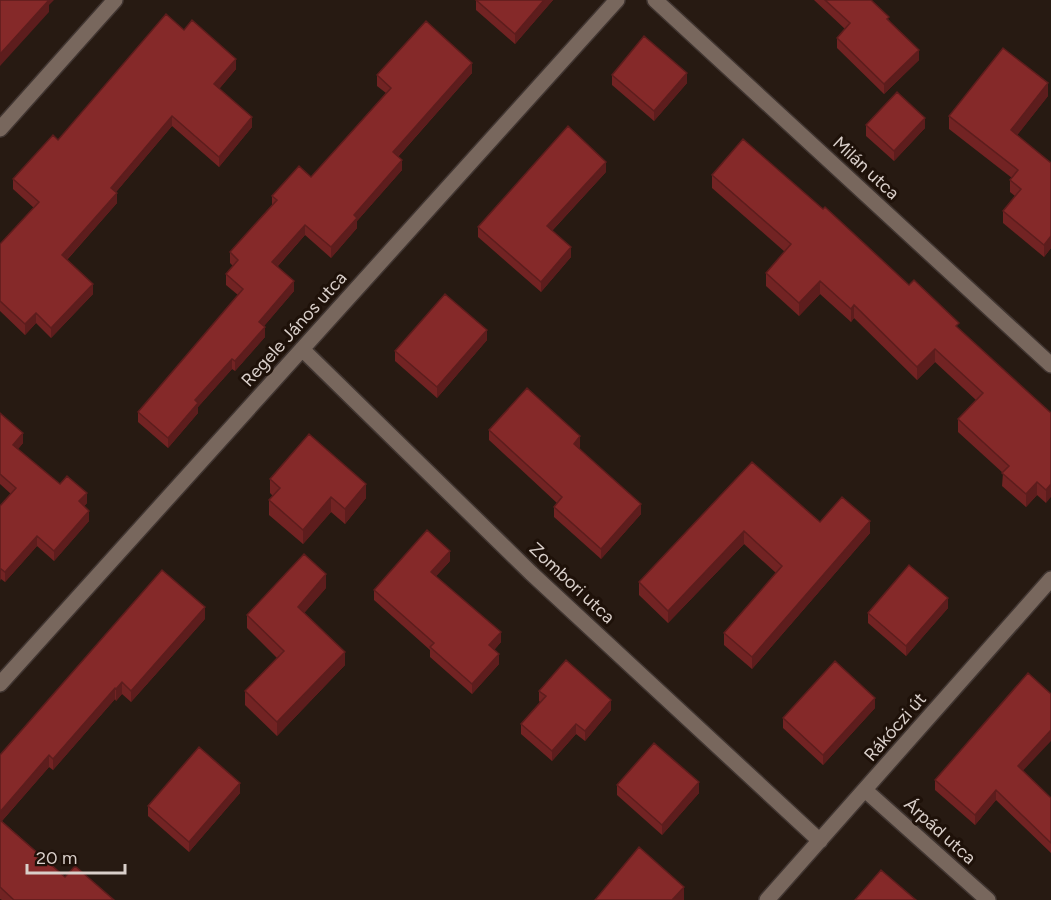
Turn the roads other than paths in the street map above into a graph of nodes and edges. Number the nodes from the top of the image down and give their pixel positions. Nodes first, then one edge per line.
1 (115, 0) edge
2 (617, 0) edge
3 (654, 0) edge
4 (0, 129) edge
5 (302, 349) junction
6 (1051, 365) edge
7 (1051, 579) edge
8 (0, 684) edge
9 (865, 790) junction
10 (820, 841) junction
11 (767, 900) edge
12 (988, 900) edge

1 - 4 street
2 - 5 street, Regele János utca
3 - 6 street, Milán utca
5 - 8 street, Regele János utca
5 - 10 street, Zombori utca
7 - 9 street, Rákóczi út
9 - 10 street, Rákóczi út
9 - 12 street, Árpád utca
10 - 11 street, Rákóczi út

